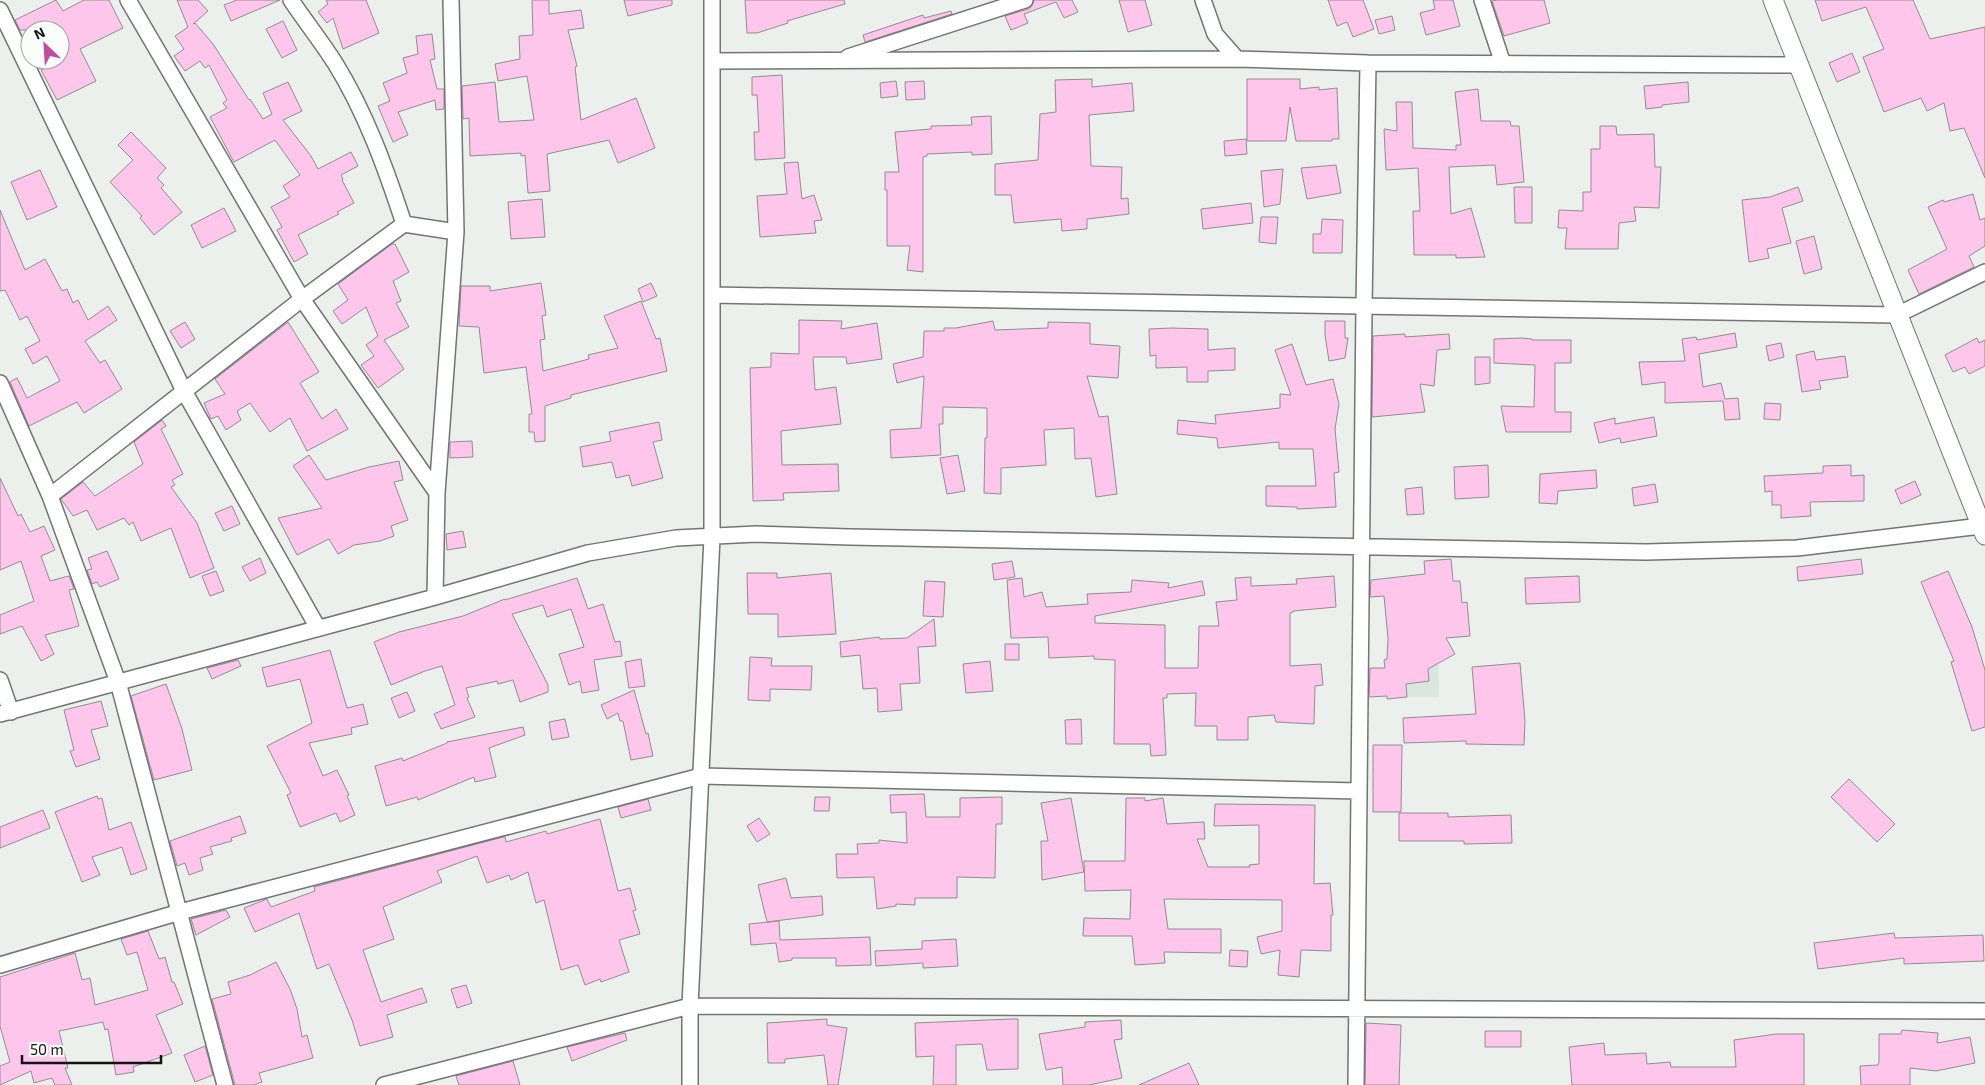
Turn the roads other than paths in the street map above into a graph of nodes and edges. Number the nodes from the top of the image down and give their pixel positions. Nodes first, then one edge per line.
1 (5, 0) edge
2 (128, 0) edge
3 (291, 0) edge
4 (451, 0) edge
5 (712, 0) edge
6 (1025, 0) edge
7 (1203, 0) edge
8 (1482, 0) edge
9 (1773, 0) edge
10 (0, 1) edge
11 (0, 10) edge
12 (1237, 59) junction
13 (712, 61) junction
14 (834, 61) junction
15 (1368, 63) junction
16 (1503, 64) junction
17 (1798, 65) junction
18 (404, 224) junction
19 (456, 232) junction
20 (1985, 272) edge
21 (712, 295) junction
22 (302, 299) junction
23 (1364, 306) junction
24 (1898, 315) junction
25 (0, 383) edge
26 (184, 391) junction
27 (437, 493) junction
28 (50, 496) junction
29 (1983, 530) edge
30 (712, 537) junction
31 (1362, 547) junction
32 (435, 597) junction
33 (318, 628) junction
34 (0, 680) edge
35 (118, 682) junction
36 (5, 713) edge
37 (701, 776) junction
38 (1359, 791) junction
39 (180, 912) junction
40 (0, 965) edge
41 (690, 1006) junction
42 (1356, 1009) junction
43 (1985, 1011) edge
44 (225, 1085) edge
45 (384, 1085) edge
46 (690, 1085) edge
47 (1356, 1085) edge

1 - 10 street
2 - 22 street
3 - 18 street
4 - 19 street
5 - 13 street
6 - 14 street
7 - 12 street
8 - 16 street
9 - 17 street
11 - 26 street
12 - 14 street
12 - 15 street
13 - 14 street
13 - 21 street
15 - 16 street
15 - 23 street
16 - 17 street
17 - 24 street
18 - 19 street
18 - 22 street
19 - 27 street
20 - 24 street
21 - 23 street
21 - 30 street
22 - 26 street
22 - 27 street
23 - 24 street
23 - 31 street
24 - 29 street
25 - 28 street
26 - 28 street
26 - 33 street
27 - 32 street
28 - 35 street
29 - 31 street
30 - 31 street
30 - 32 street
30 - 37 street
31 - 38 street
32 - 33 street
33 - 35 street
34 - 36 street
35 - 36 street
35 - 39 street
37 - 38 street
37 - 39 street
37 - 41 street
38 - 42 street
39 - 40 street
39 - 44 street
41 - 42 street
41 - 45 street
41 - 46 street
42 - 43 street
42 - 47 street

